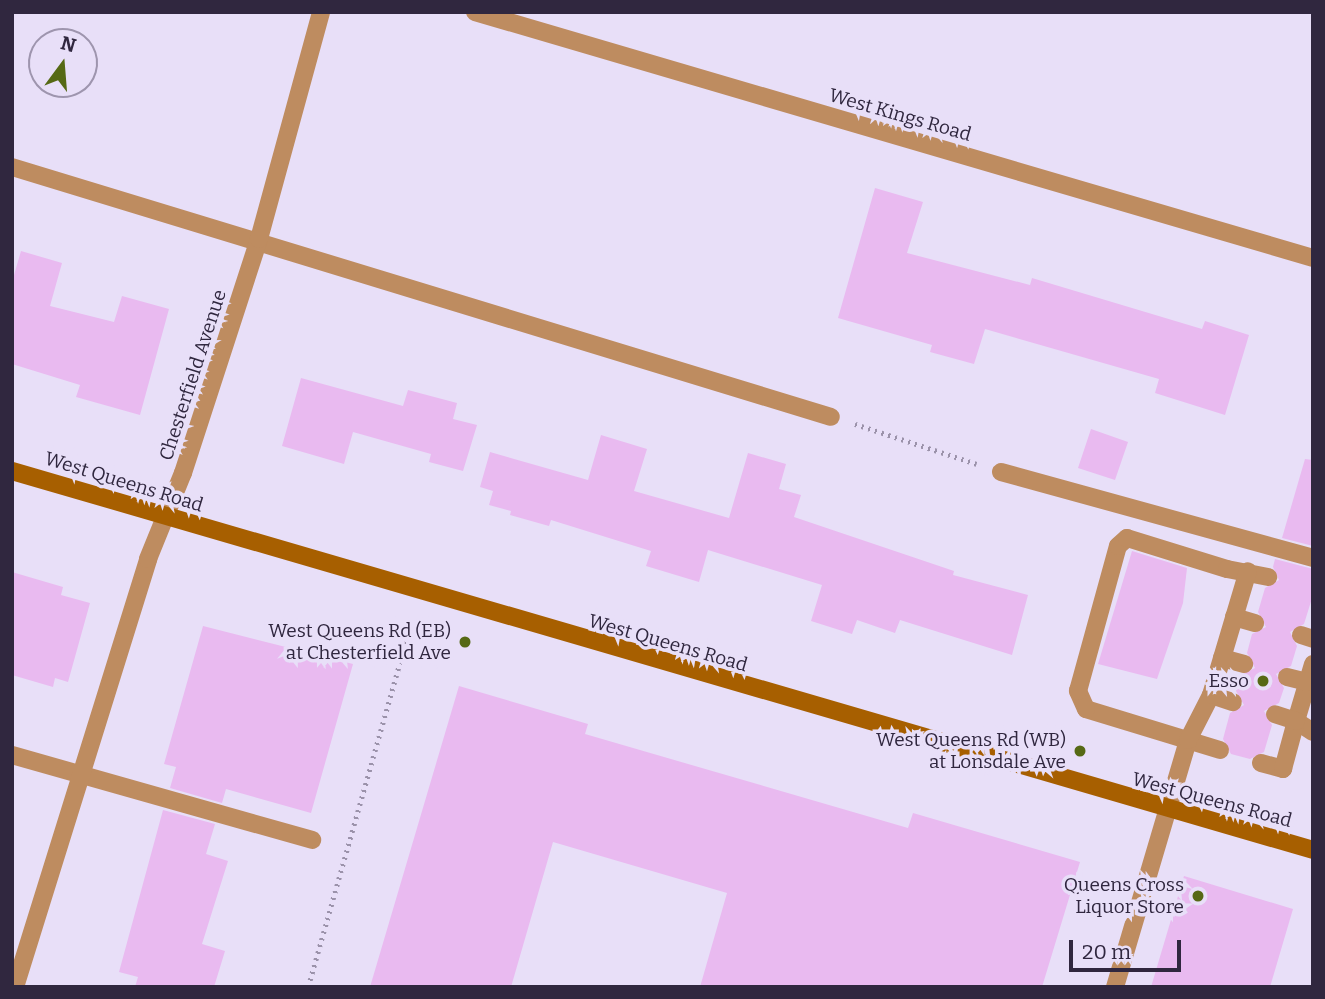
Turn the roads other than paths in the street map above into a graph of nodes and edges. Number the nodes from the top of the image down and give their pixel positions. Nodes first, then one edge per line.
1 (321, 12) edge
2 (475, 12) edge
3 (12, 167) edge
4 (259, 239) junction
5 (1313, 258) edge
6 (831, 416) road end
7 (12, 471) edge
8 (1001, 472) road end
9 (165, 516) junction
10 (1313, 558) edge
11 (1248, 571) junction
12 (1268, 577) dead end
13 (1234, 617) junction
14 (1255, 623) dead end
15 (1222, 658) junction
16 (1244, 664) dead end
17 (1313, 664) edge
18 (1287, 677) dead end
19 (1307, 682) junction
20 (1211, 695) junction
21 (1233, 702) dead end
22 (1275, 715) dead end
23 (1296, 721) junction
24 (1313, 732) edge
25 (1188, 740) junction
26 (1220, 750) dead end
27 (12, 755) edge
28 (1261, 763) dead end
29 (80, 775) junction
30 (1166, 809) junction
31 (312, 840) dead end
32 (1313, 850) edge
33 (15, 987) edge
34 (1115, 987) edge

1 - 4 street, Chesterfield Avenue
2 - 5 street, West Kings Road
3 - 4 street
4 - 6 street
4 - 9 street, Chesterfield Avenue
7 - 9 main road, West Queens Road
8 - 10 street
9 - 29 street, Chesterfield Avenue
9 - 30 main road, West Queens Road
11 - 12 street
11 - 13 street
11 - 25 street
13 - 14 street
13 - 15 street
15 - 16 street
15 - 20 street
17 - 19 street
18 - 19 street
19 - 23 street
20 - 21 street
20 - 25 street
22 - 23 street
23 - 24 street
23 - 28 street
25 - 26 street
25 - 30 street
27 - 29 street
29 - 31 street
29 - 33 street, Chesterfield Avenue
30 - 32 main road, West Queens Road
30 - 34 street

